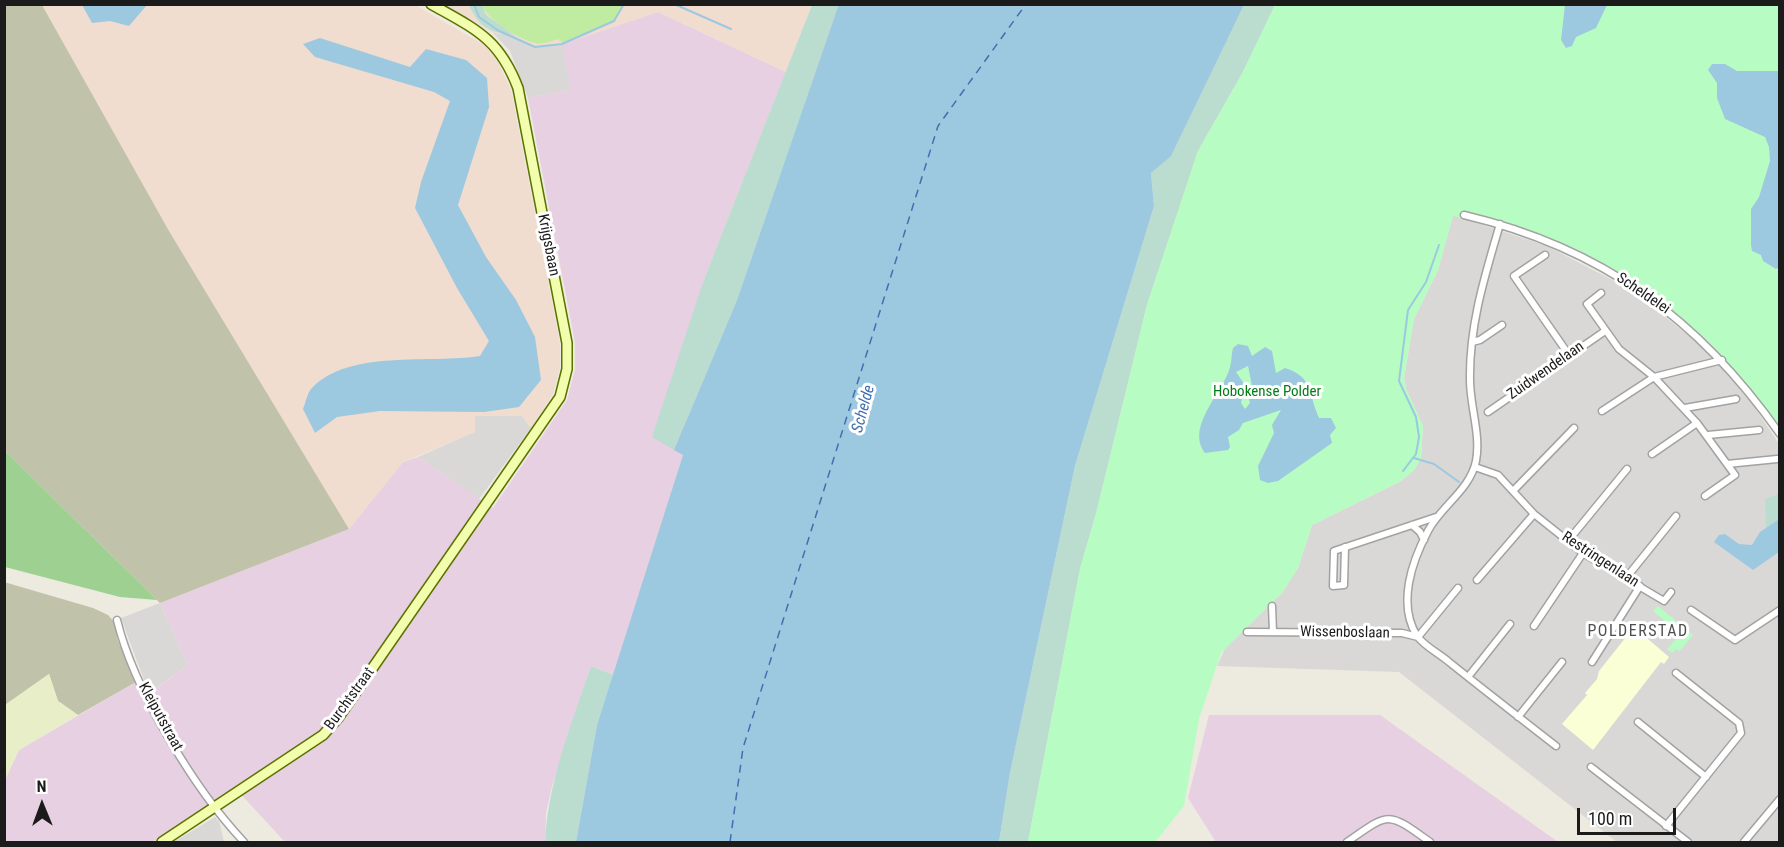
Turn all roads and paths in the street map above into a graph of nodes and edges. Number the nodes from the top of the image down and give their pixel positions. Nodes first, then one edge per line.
1 (431, 4) edge
2 (1464, 215) dead end
3 (1500, 224) junction
4 (1545, 255) dead end
5 (1601, 293) dead end
6 (1502, 325) dead end
7 (1605, 331) junction
8 (1472, 342) junction
9 (1569, 355) junction
10 (1722, 360) junction
11 (1654, 376) junction
12 (1736, 399) dead end
13 (1685, 408) junction
14 (1602, 411) dead end
15 (1488, 412) dead end
16 (1698, 423) junction
17 (1574, 428) dead end
18 (1759, 430) dead end
19 (1779, 434) edge
20 (1708, 435) junction
21 (1652, 454) dead end
22 (1777, 459) dead end
23 (1727, 464) junction
24 (1475, 467) junction
25 (1627, 469) dead end
26 (1513, 491) junction
27 (1705, 496) dead end
28 (487, 504) joint
29 (1534, 514) junction
30 (1437, 516) junction
31 (1676, 516) dead end
32 (1412, 525) junction
33 (1424, 540) junction
34 (1568, 541) junction
35 (1345, 547) junction
36 (1583, 553) junction
37 (1626, 578) junction
38 (1477, 580) dead end
39 (1640, 586) junction
40 (1458, 588) dead end
41 (1671, 592) dead end
42 (1272, 606) dead end
43 (1691, 609) dead end
44 (1779, 610) edge
45 (117, 620) dead end
46 (1510, 624) dead end
47 (1534, 626) dead end
48 (1247, 632) dead end
49 (1273, 632) junction
50 (1418, 637) junction
51 (1562, 662) dead end
52 (1592, 662) dead end
53 (1676, 673) dead end
54 (1468, 677) junction
55 (1518, 717) junction
56 (1638, 722) dead end
57 (1556, 746) dead end
58 (1591, 767) dead end
59 (1706, 777) junction
60 (1779, 799) edge
61 (214, 809) junction
62 (1666, 826) junction
63 (162, 843) edge
64 (244, 843) edge
65 (1347, 843) edge
66 (1430, 843) edge
67 (1688, 843) edge
68 (1744, 843) edge

1 - 28 main road, Krijgsbaan
2 - 3 street, Scheldelei
3 - 8 street
3 - 10 street, Scheldelei
4 - 9 street
5 - 7 street
6 - 8 street
7 - 9 street, Zuidwendelaan
7 - 11 street
8 - 24 street
9 - 15 street, Zuidwendelaan
10 - 11 street
10 - 19 street, Scheldelei
11 - 13 street
11 - 14 street
12 - 13 street
13 - 16 street
16 - 20 street
16 - 21 street
17 - 26 street
18 - 20 street
20 - 23 street
22 - 23 street
23 - 27 street
24 - 26 street, Restringenlaan
24 - 30 street
25 - 34 street
26 - 29 street, Restringenlaan
28 - 61 main road, Burchtstraat
29 - 34 street, Restringenlaan
29 - 38 street
30 - 32 street
30 - 33 street
31 - 37 street
32 - 33 street
32 - 35 street
33 - 50 street
34 - 36 street, Restringenlaan
35 - 35 street
36 - 37 street, Restringenlaan
36 - 47 street
37 - 39 street, Restringenlaan
39 - 41 street, Restringenlaan
39 - 52 street
40 - 50 street
42 - 49 street
43 - 44 street
45 - 61 street, Kleiputstraat
46 - 54 street
48 - 49 street, Wissenboslaan
49 - 50 street, Wissenboslaan
50 - 54 street
51 - 55 street
53 - 59 street
54 - 55 street
55 - 57 street
56 - 59 street
58 - 62 street
59 - 62 street
60 - 68 street
61 - 63 main road, Burchtstraat
61 - 64 street, Kleiputstraat
62 - 67 street
65 - 66 street

